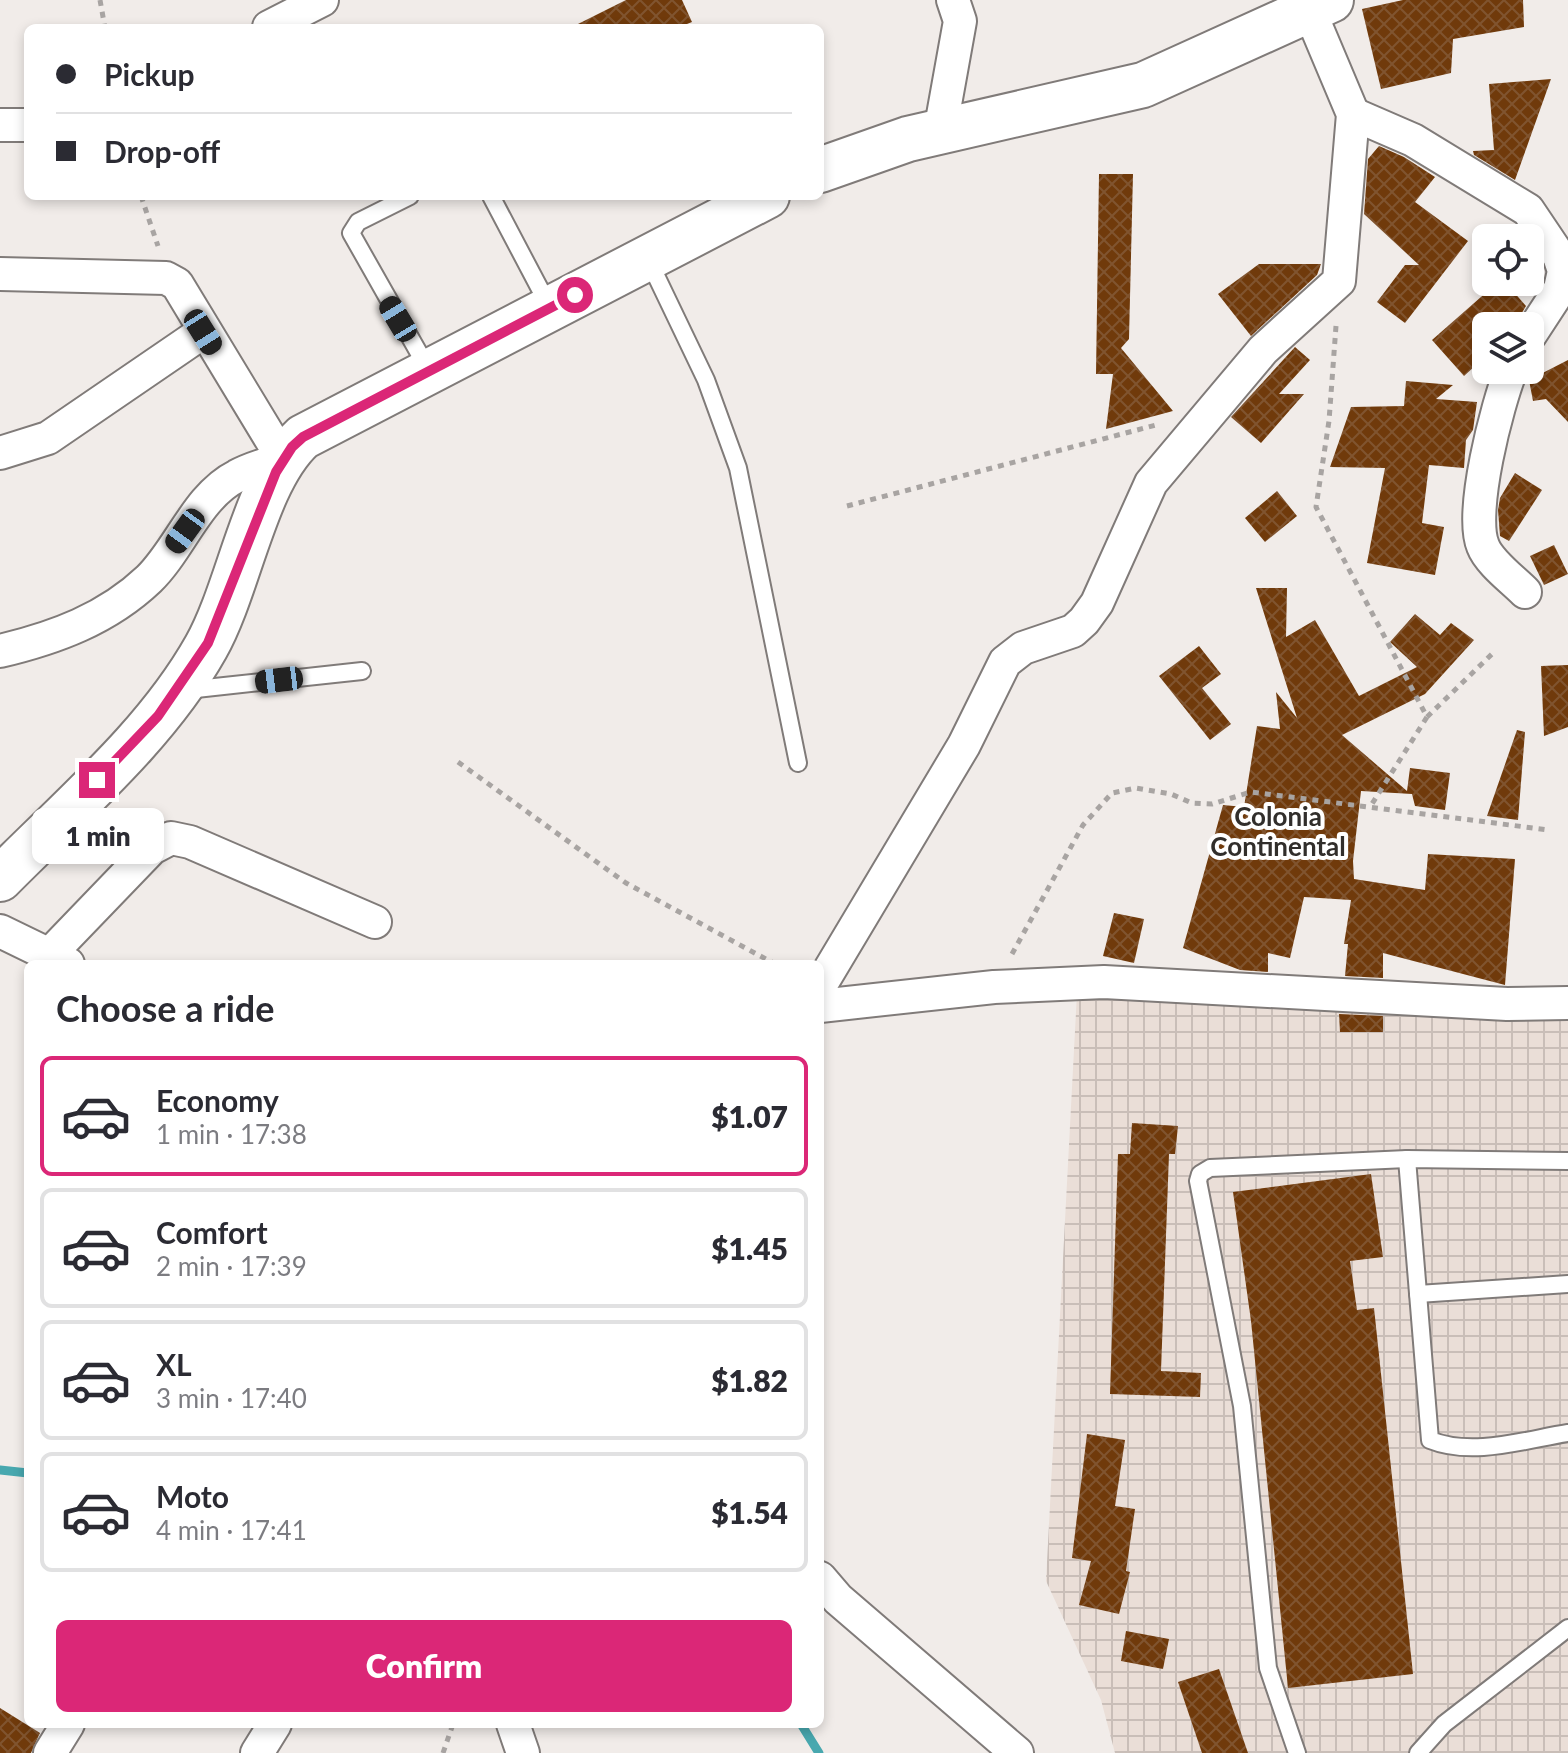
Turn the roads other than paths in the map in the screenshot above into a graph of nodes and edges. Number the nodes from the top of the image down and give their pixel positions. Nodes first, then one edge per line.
1 (322, 0) edge
2 (953, 0) edge
3 (1320, 6) edge
4 (275, 24) edge
5 (1353, 114) junction
6 (0, 125) edge
7 (24, 125) edge
8 (940, 132) junction
9 (824, 169) edge
10 (402, 200) edge
11 (493, 200) edge
12 (759, 200) edge
13 (648, 257) junction
14 (0, 274) edge
15 (1564, 292) edge
16 (550, 308) junction
17 (1544, 317) edge
18 (203, 332) junction
19 (429, 370) junction
20 (1505, 384) edge
21 (0, 453) edge
22 (283, 459) junction
23 (1525, 592) dead end
24 (0, 651) edge
25 (362, 671) dead end
26 (177, 691) junction
27 (798, 763) dead end
28 (0, 879) edge
29 (375, 922) dead end
30 (0, 931) edge
31 (58, 960) edge
32 (824, 979) edge
33 (1568, 1003) edge
34 (824, 1006) edge
35 (1407, 1159) junction
36 (1568, 1161) edge
37 (1568, 1284) edge
38 (1418, 1294) junction
39 (1568, 1433) edge
40 (824, 1583) edge
41 (1568, 1628) edge
42 (66, 1728) edge
43 (273, 1728) edge
44 (514, 1728) edge
45 (50, 1753) edge
46 (257, 1753) edge
47 (523, 1753) edge
48 (1017, 1753) edge
49 (1297, 1753) edge
50 (1418, 1753) edge

1 - 4 street
2 - 8 street
3 - 5 street
3 - 8 street
5 - 15 street
5 - 32 street
6 - 7 street
8 - 9 street
10 - 19 lane
11 - 16 lane
12 - 13 street
13 - 16 street
13 - 27 lane
14 - 18 street
15 - 17 street
16 - 19 street
18 - 21 street
18 - 22 street
19 - 22 street
20 - 23 street
22 - 24 street
22 - 26 street
25 - 26 lane
26 - 28 street
29 - 31 street
30 - 31 street
33 - 34 street
35 - 36 lane
35 - 38 lane
35 - 49 lane
37 - 38 lane
38 - 39 lane
40 - 48 street
41 - 50 lane
42 - 45 street
43 - 46 street
44 - 47 street

